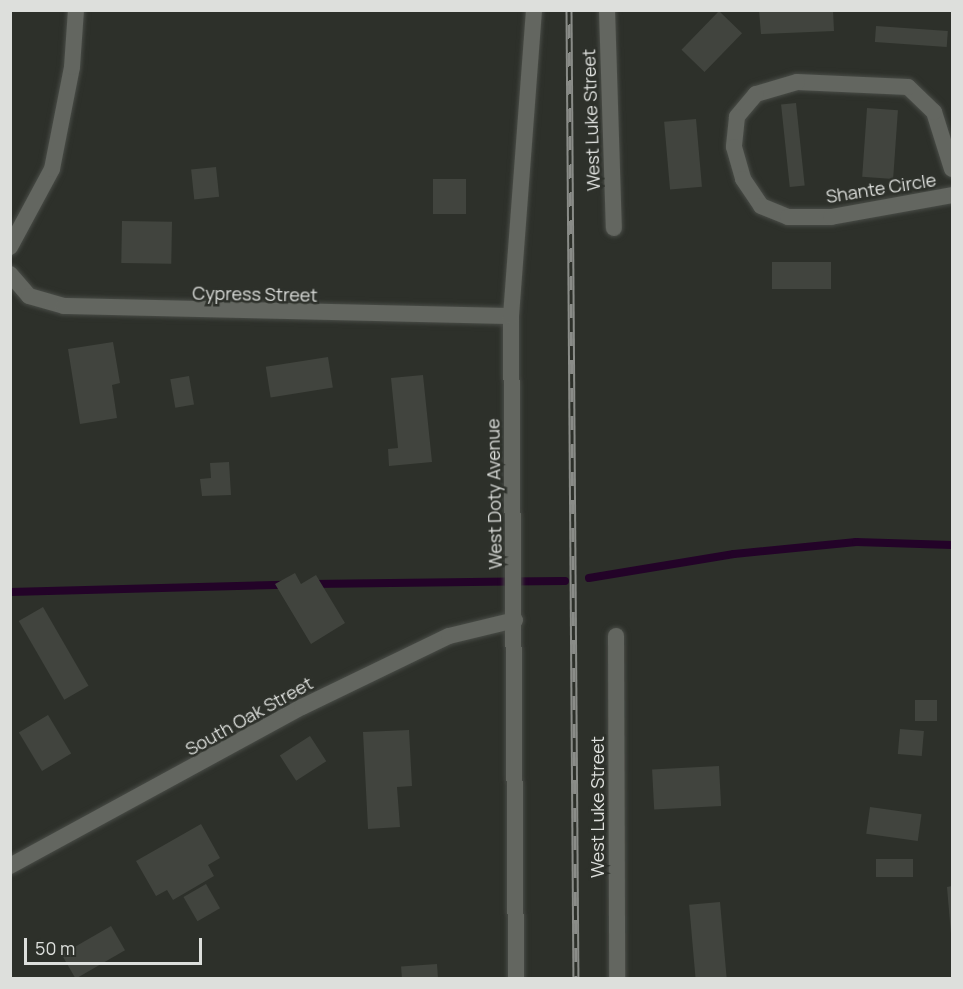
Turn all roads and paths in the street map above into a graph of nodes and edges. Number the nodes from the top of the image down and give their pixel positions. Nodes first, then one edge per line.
1 (76, 10) edge
2 (534, 10) edge
3 (607, 10) edge
4 (952, 169) edge
5 (952, 195) edge
6 (614, 228) dead end
7 (10, 247) edge
8 (10, 274) edge
9 (511, 316) junction
10 (515, 620) junction
11 (616, 636) dead end
12 (10, 866) edge
13 (516, 978) edge
14 (617, 978) edge

1 - 7 street
2 - 9 street, West Doty Avenue
3 - 6 street, West Luke Street
4 - 5 street, Shante Circle
8 - 9 street, Cypress Street
9 - 10 street, West Doty Avenue
10 - 12 street, South Oak Street
10 - 13 street, West Doty Avenue
11 - 14 street, West Luke Street

